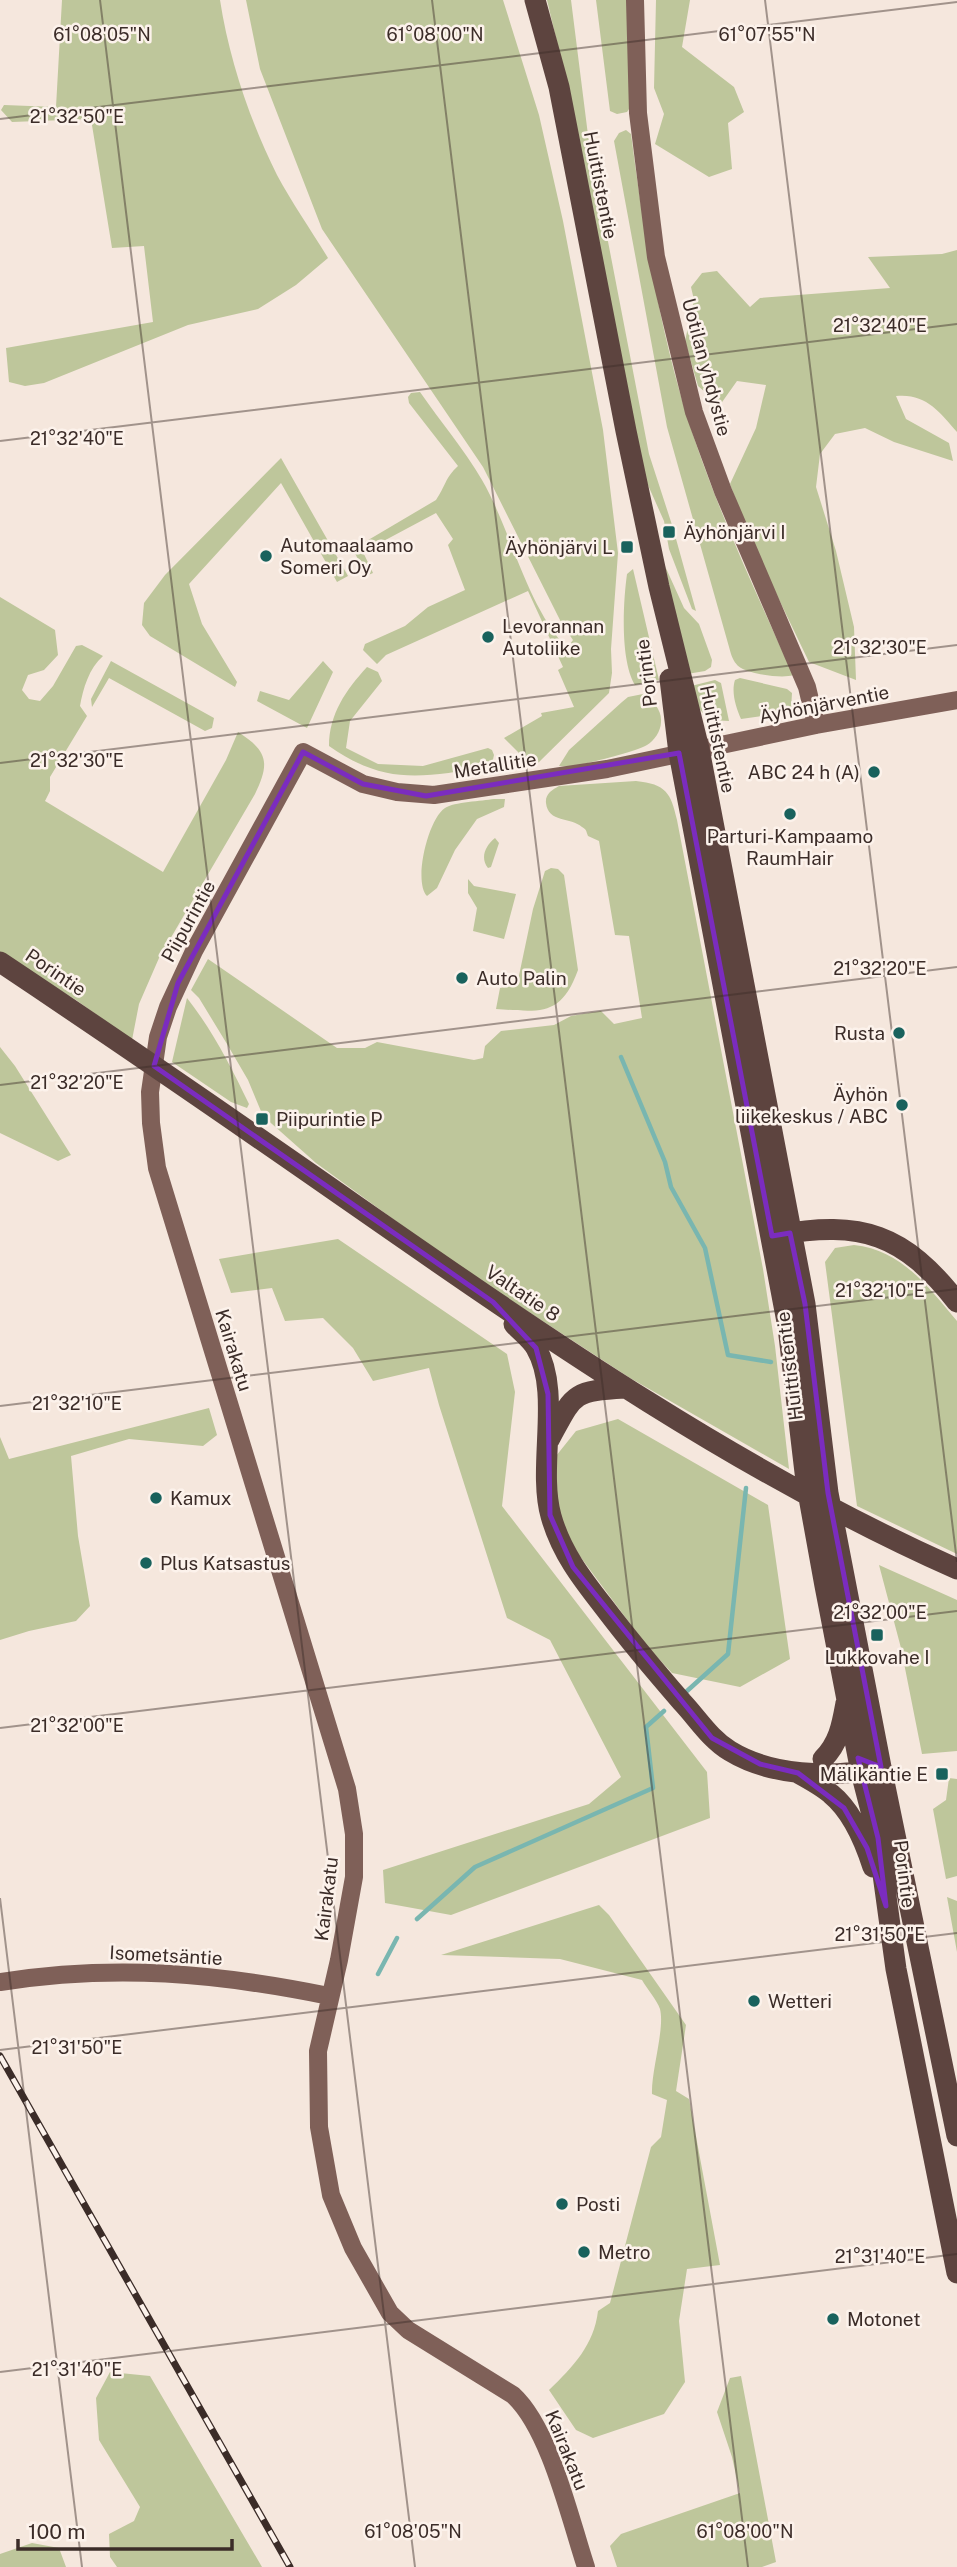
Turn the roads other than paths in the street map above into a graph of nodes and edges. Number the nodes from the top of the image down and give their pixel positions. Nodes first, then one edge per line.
1 (535, 0) edge
2 (635, 0) edge
3 (957, 701) edge
4 (816, 726) junction
5 (689, 751) junction
6 (303, 752) joint
7 (0, 962) edge
8 (86, 1020) joint
9 (151, 1124) joint
10 (781, 1234) junction
11 (493, 1302) junction
12 (957, 1303) edge
13 (625, 1388) junction
14 (549, 1441) junction
15 (806, 1481) joint
16 (828, 1493) joint
17 (957, 1569) edge
18 (848, 1694) junction
19 (693, 1713) junction
20 (823, 1759) junction
21 (867, 1766) junction
22 (799, 1773) junction
23 (886, 1906) junction
24 (0, 1982) edge
25 (330, 1996) junction
26 (957, 2136) edge
27 (957, 2273) edge
28 (586, 2567) edge

1 - 5 highway, Huittistentie
2 - 4 main road, Uotilan yhdystie
3 - 4 main road, Äyhönjärventie
4 - 5 main road, Äyhönjärventie
5 - 6 main road, Metallitie
5 - 10 highway, Huittistentie
6 - 9 main road, Piipurintie
7 - 8 highway, Porintie
8 - 11 highway, Valtatie 8
9 - 25 main road, Kairakatu
10 - 12 highway
10 - 15 highway, Huittistentie
10 - 16 highway, Huittistentie
11 - 13 highway, Valtatie 8
11 - 14 highway
13 - 14 highway
13 - 17 highway, Valtatie 8
14 - 19 highway
15 - 18 highway, Porintie
16 - 21 highway, Porintie
18 - 20 highway
18 - 21 highway, Porintie
19 - 20 highway
19 - 22 highway
20 - 21 highway
21 - 22 highway
21 - 23 highway, Porintie
21 - 26 highway, Porintie
22 - 23 highway
23 - 27 highway, Porintie
24 - 25 main road, Isometsäntie
25 - 28 main road, Kairakatu

